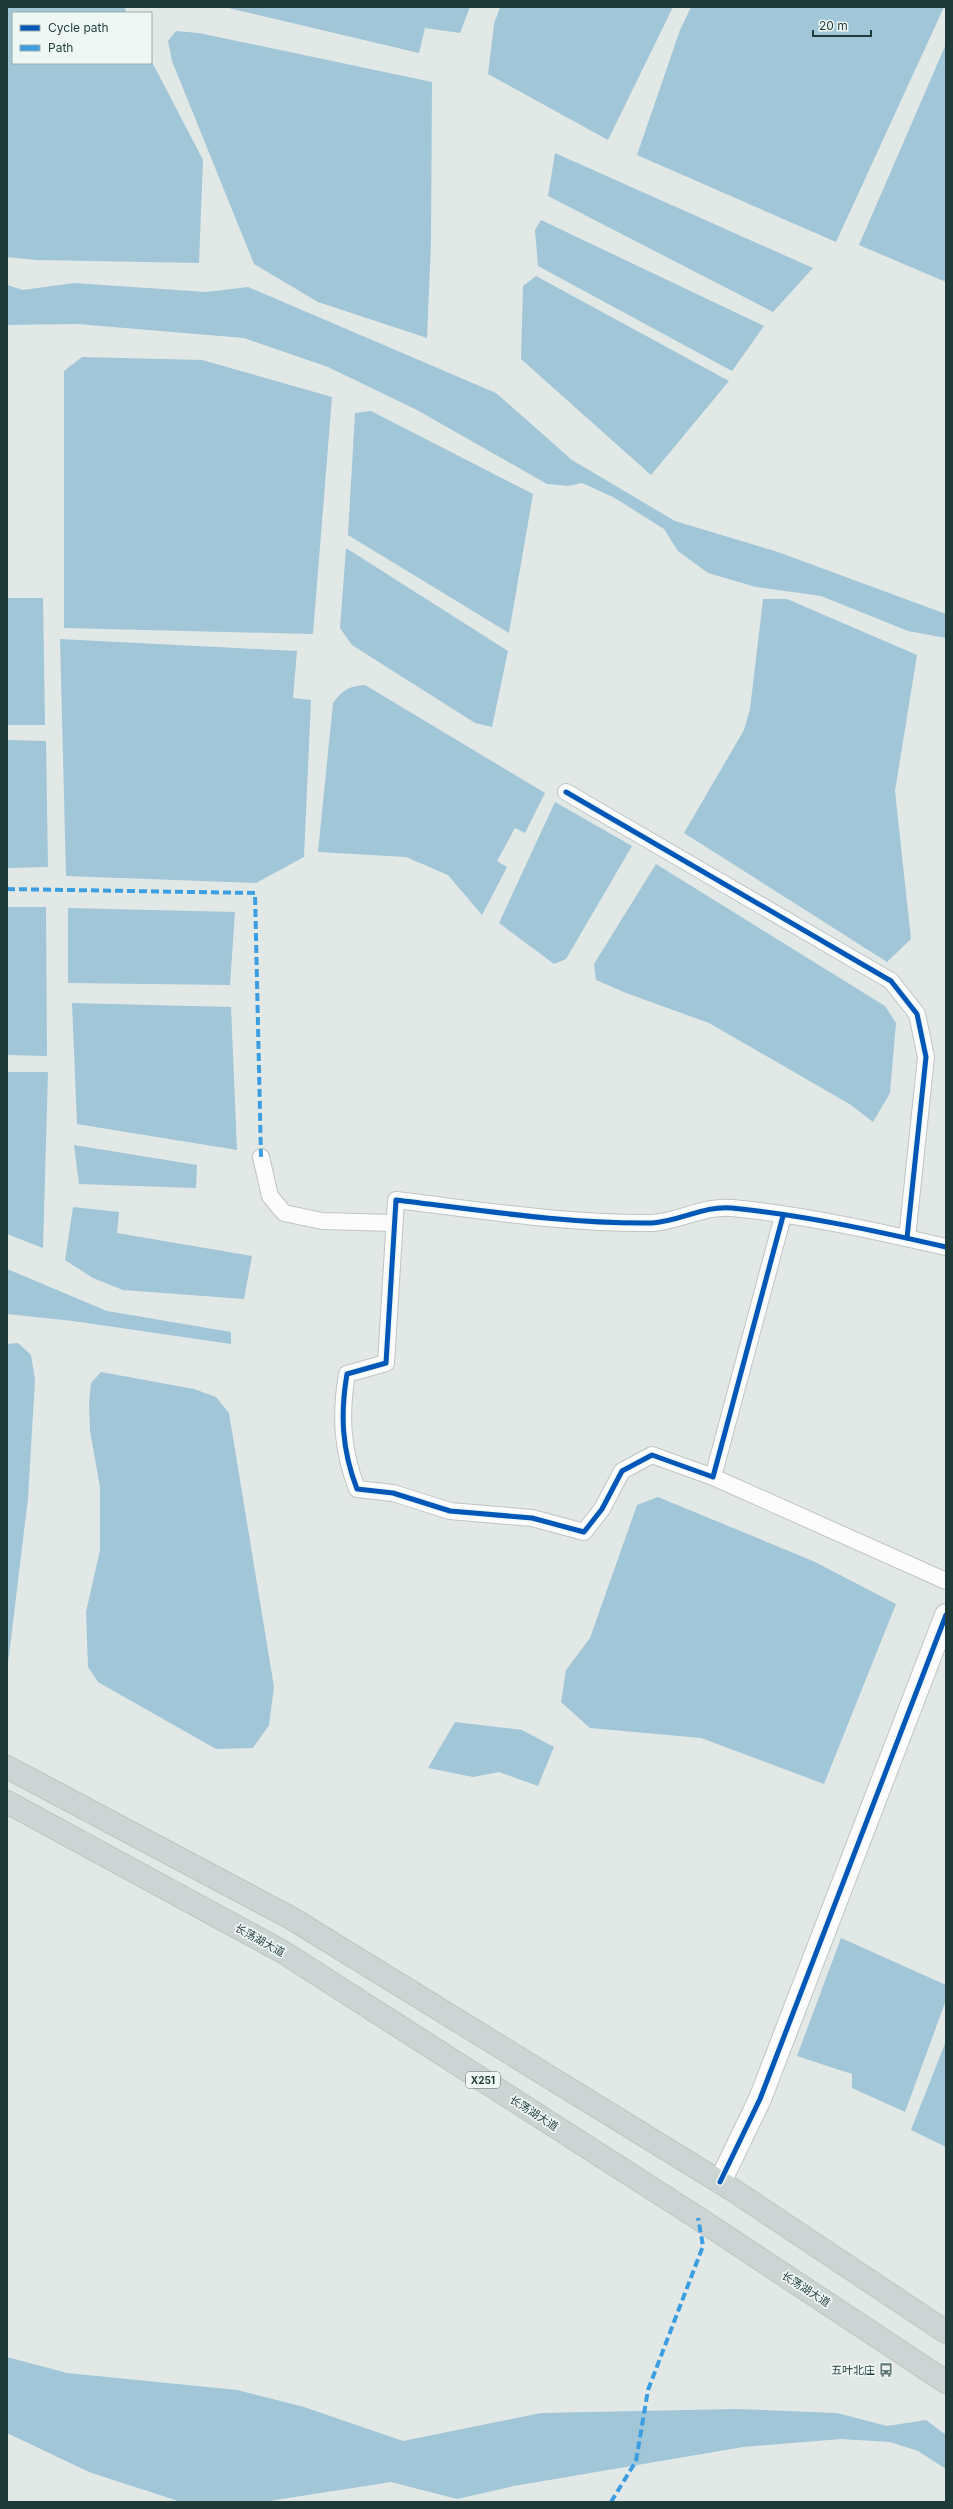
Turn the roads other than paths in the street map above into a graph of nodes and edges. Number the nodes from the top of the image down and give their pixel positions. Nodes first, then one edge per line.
1 (566, 792) dead end
2 (261, 1157) dead end
3 (783, 1216) junction
4 (394, 1223) junction
5 (907, 1238) junction
6 (946, 1247) edge
7 (713, 1477) junction
8 (946, 1581) edge
9 (946, 1615) edge
10 (7, 1767) edge
11 (7, 1802) edge
12 (720, 2182) junction
13 (946, 2332) edge
14 (946, 2382) edge

1 - 5 street
2 - 4 street
3 - 4 street
3 - 5 street
3 - 7 street
4 - 7 street
5 - 6 street
7 - 8 street
9 - 12 street
10 - 12 main road
11 - 14 main road, 长荡湖大道 / X251
12 - 13 main road

